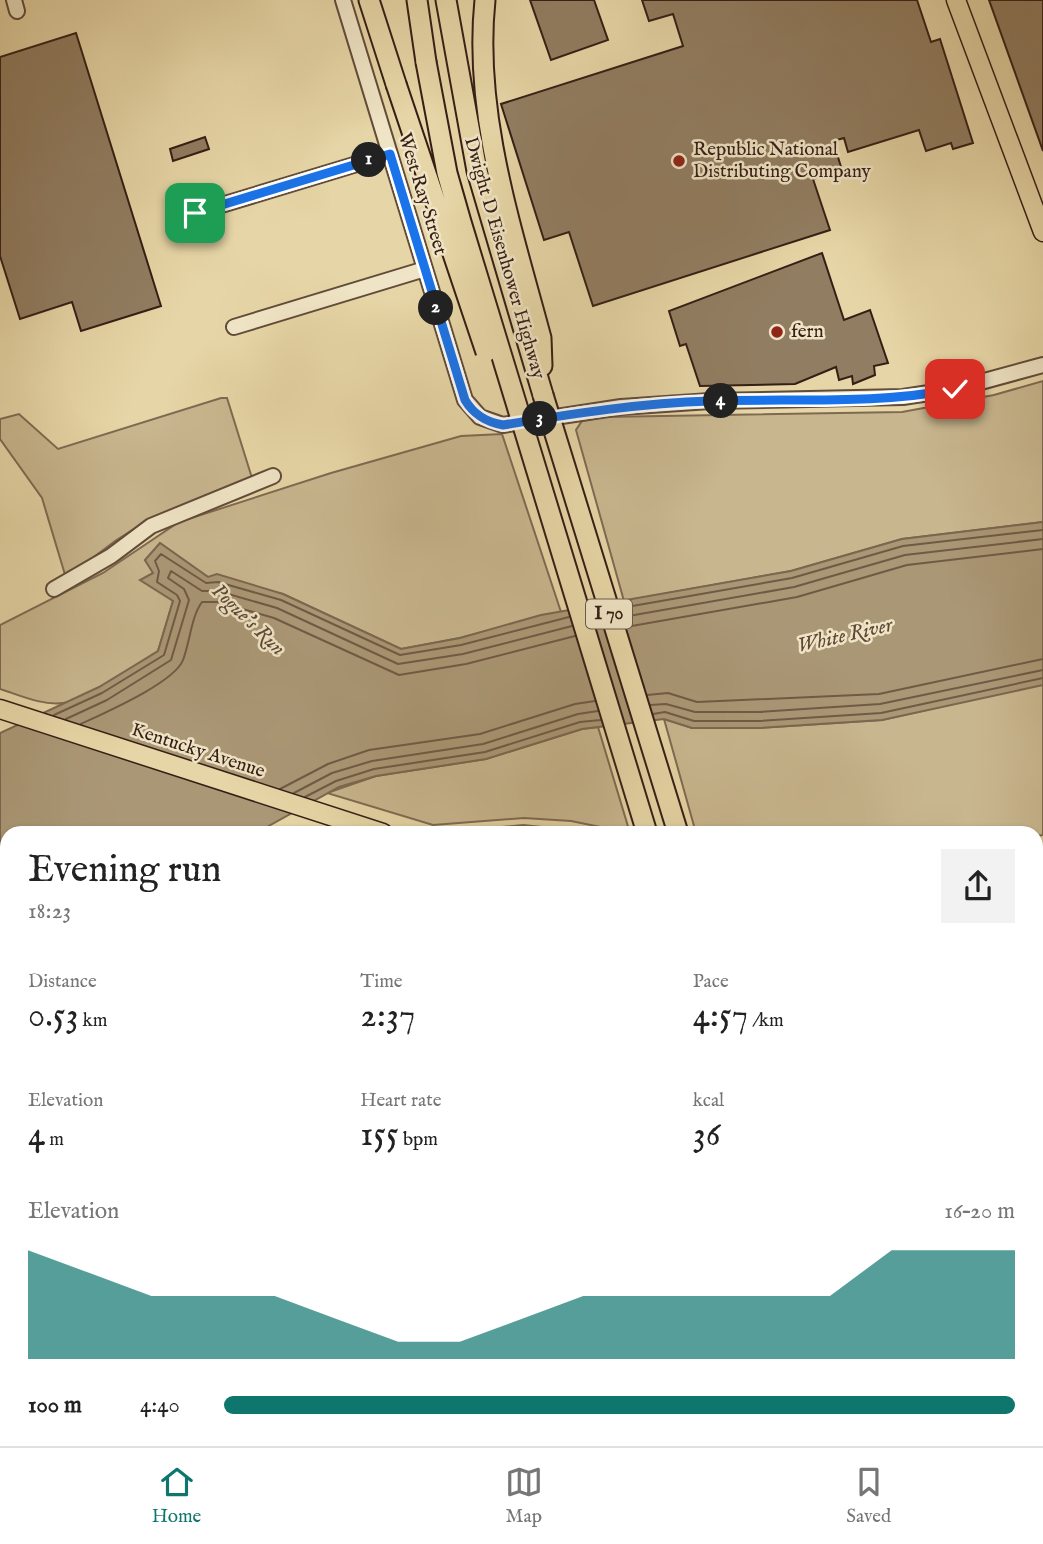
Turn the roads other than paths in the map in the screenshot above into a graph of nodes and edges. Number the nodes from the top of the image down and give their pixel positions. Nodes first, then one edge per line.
1 (344, 0) edge
2 (369, 0) edge
3 (417, 0) edge
4 (446, 0) edge
5 (485, 0) edge
6 (956, 0) edge
7 (390, 154) junction
8 (195, 213) dead end
9 (1043, 232) edge
10 (425, 270) junction
11 (234, 327) dead end
12 (1043, 365) edge
13 (543, 395) junction
14 (273, 476) dead end
15 (553, 531) junction
16 (54, 589) dead end
17 (0, 709) edge
18 (361, 826) edge
19 (645, 826) edge
20 (676, 826) edge

1 - 7 street, West Ray Street
2 - 15 highway, bridge
3 - 15 highway, Dwight D Eisenhower Highway / I 70, bridge
4 - 13 highway, Dwight D Eisenhower Highway / I 70
5 - 13 highway
6 - 9 main road
7 - 8 street
7 - 10 street, West Ray Street
10 - 11 street
10 - 12 street, West Ray Street
13 - 20 highway, Dwight D Eisenhower Highway / I 70, bridge
14 - 16 street
15 - 19 highway, Dwight D Eisenhower Highway / I 70, bridge
17 - 18 main road, Kentucky Avenue

